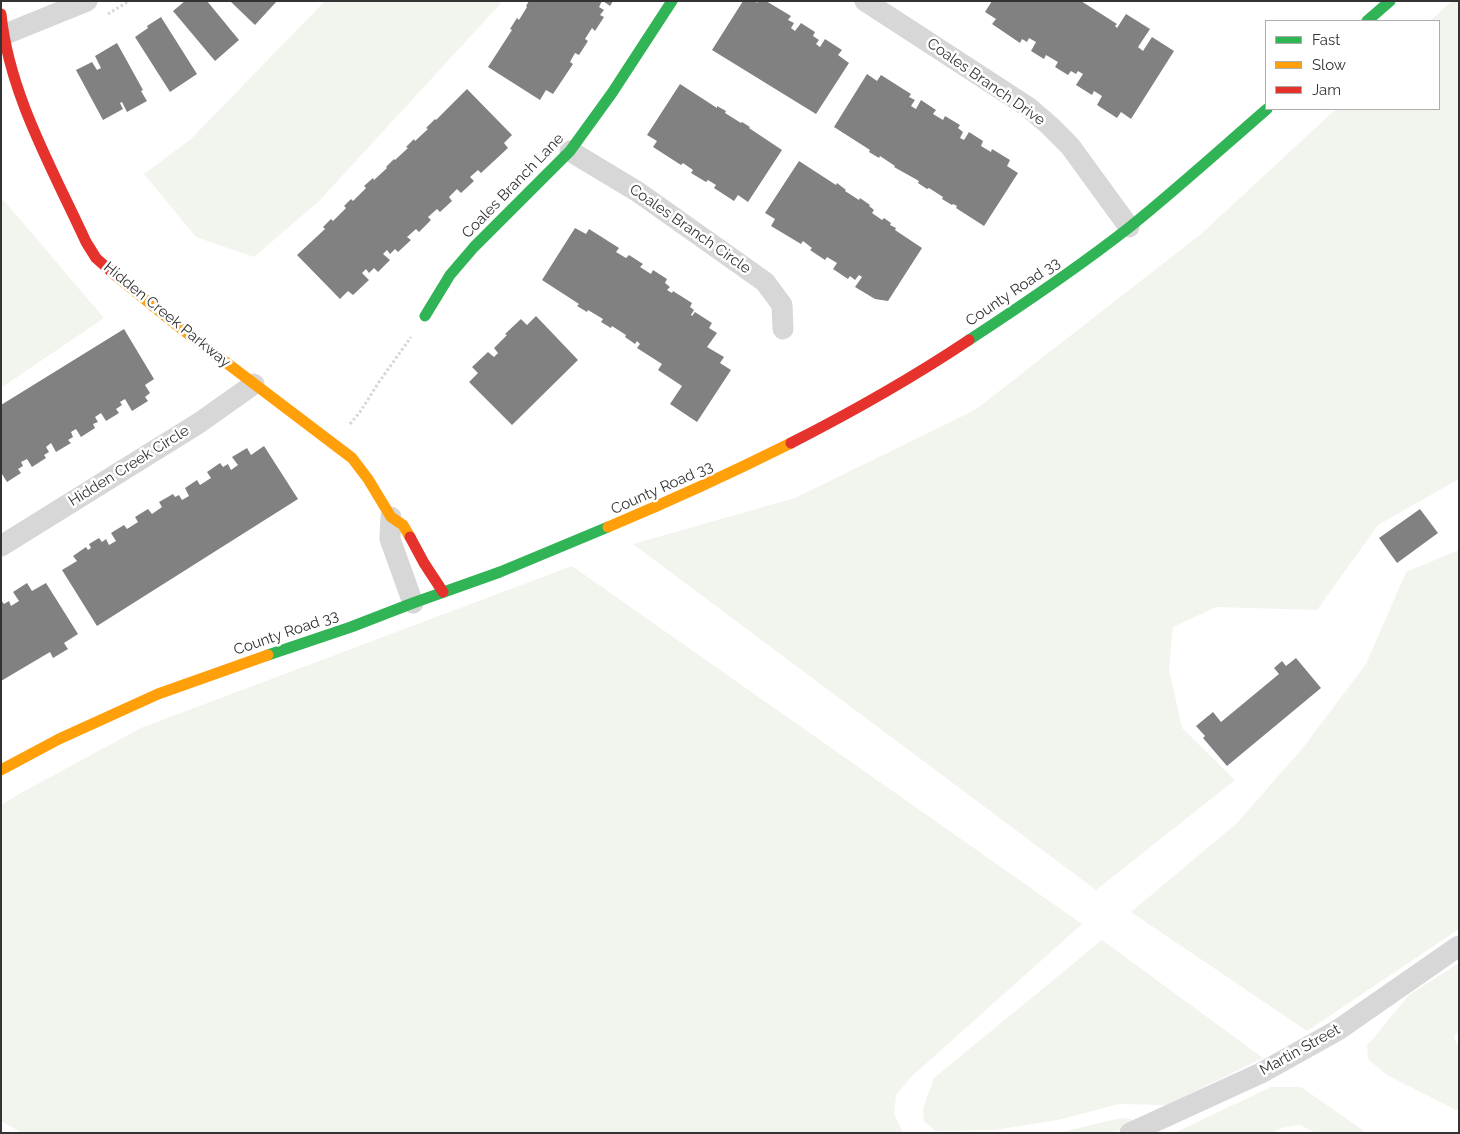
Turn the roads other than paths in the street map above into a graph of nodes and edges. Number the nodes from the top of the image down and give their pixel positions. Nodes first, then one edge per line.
1 (87, 1) edge
2 (672, 1) edge
3 (865, 1) edge
4 (1390, 1) edge
5 (1368, 20) edge
6 (2, 25) edge
7 (1266, 110) edge
8 (570, 151) junction
9 (1129, 227) junction
10 (425, 316) road end
11 (783, 328) dead end
12 (254, 384) junction
13 (391, 517) junction
14 (1, 546) edge
15 (443, 592) junction
16 (413, 603) junction
17 (1, 770) edge
18 (1459, 946) edge
19 (1130, 1133) edge

1 - 6 street, Hidden Creek Parkway
2 - 8 street, Coales Branch Lane
3 - 9 street, Coales Branch Drive
4 - 5 street
6 - 12 street, Hidden Creek Parkway
7 - 9 street, County Road 33
8 - 10 street, Coales Branch Lane
8 - 11 street, Coales Branch Circle
9 - 15 street, County Road 33
12 - 13 street, Hidden Creek Parkway
12 - 14 street, Hidden Creek Circle
13 - 15 street, Hidden Creek Parkway
13 - 16 street, Hidden Creek Parkway
15 - 16 street, County Road 33
16 - 17 street, County Road 33
18 - 19 street, Martin Street

